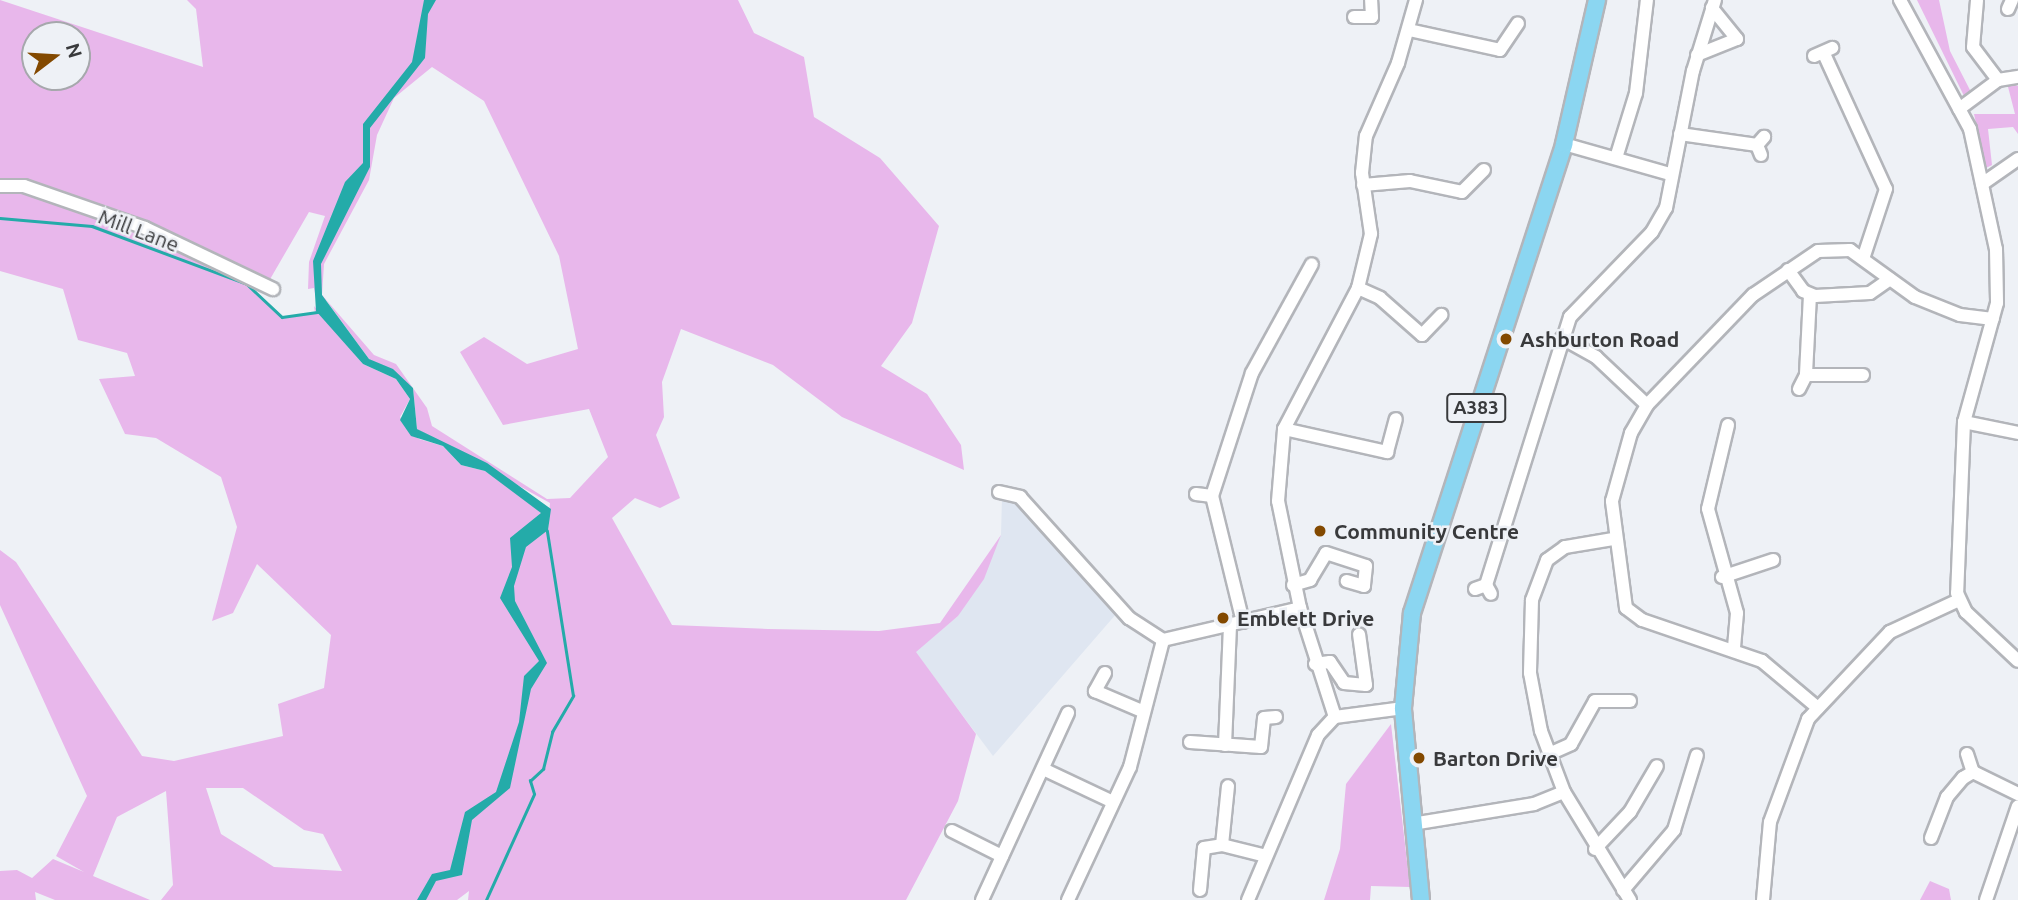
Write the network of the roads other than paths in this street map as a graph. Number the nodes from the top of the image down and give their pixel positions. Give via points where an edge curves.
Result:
1 (1371, 0) edge
2 (1416, 0) edge
3 (1597, 0) edge
4 (1647, 0) edge
5 (1900, 0) edge
6 (1977, 0) edge
7 (1713, 4) edge
8 (1354, 17) dead end
9 (1518, 23) dead end
10 (1409, 30) junction
11 (1823, 53) dead end
12 (1697, 55) junction
13 (2018, 77) edge
14 (1998, 80) junction
15 (1959, 109) junction
16 (1680, 134) junction
17 (1564, 144) junction
18 (1761, 146) dead end
19 (1616, 158) junction
20 (2018, 159) edge
21 (1484, 170) dead end
22 (1670, 174) junction
23 (1982, 184) junction
24 (0, 186) edge
25 (1363, 186) junction
26 (1864, 256) junction
27 (1312, 264) dead end
28 (1787, 270) junction
29 (1890, 279) junction
30 (1358, 288) junction
31 (273, 289) dead end
32 (1810, 295) junction
33 (1441, 315) dead end
34 (1993, 319) junction
35 (1562, 338) junction
36 (1806, 375) junction
37 (1863, 375) dead end
38 (1798, 389) dead end
39 (1647, 405) junction
40 (1396, 419) dead end
41 (1729, 422) dead end
42 (1964, 422) junction
43 (1284, 429) junction
44 (2018, 433) edge
45 (999, 492) dead end
46 (1196, 494) dead end
47 (1212, 496) junction
48 (1613, 539) junction
49 (1775, 560) dead end
50 (1722, 577) junction
51 (1347, 581) dead end
52 (1293, 585) junction
53 (1484, 589) dead end
54 (1959, 600) junction
55 (1300, 608) junction
56 (1243, 622) junction
57 (1230, 626) junction
58 (1359, 634) dead end
59 (1163, 640) junction
60 (1734, 651) junction
61 (2018, 661) edge
62 (1315, 664) junction
63 (1105, 673) dead end
64 (1630, 701) dead end
65 (1402, 708) junction
66 (1818, 708) junction
67 (1142, 711) junction
68 (1068, 713) dead end
69 (1276, 717) dead end
70 (1335, 717) junction
71 (1190, 741) dead end
72 (1225, 745) junction
73 (1549, 754) junction
74 (1966, 754) dead end
75 (1697, 755) dead end
76 (1656, 766) dead end
77 (1042, 769) junction
78 (1973, 772) junction
79 (1228, 786) dead end
80 (1564, 792) junction
81 (2018, 794) edge
82 (1113, 802) junction
83 (2018, 806) edge
84 (1412, 824) junction
85 (952, 832) dead end
86 (1950, 834) dead end
87 (1222, 845) junction
88 (1595, 849) junction
89 (1002, 856) junction
90 (1266, 856) junction
91 (1200, 893) dead end
92 (1626, 895) edge
93 (982, 900) edge
94 (1068, 900) edge
95 (1248, 900) edge
96 (1421, 900) edge
97 (1763, 900) edge
98 (1986, 900) edge

1 - 8 street via 1372,17
2 - 10 street
3 - 17 main road, A383
4 - 19 street via 1636,93
5 - 15 street
6 - 14 street via 1973,47
7 - 12 street
7 - 12 street via 1737,39
9 - 10 street via 1500,50
10 - 25 street via 1366,136
11 - 26 street via 1886,189
12 - 16 street
13 - 14 street
14 - 15 street
15 - 23 street via 1970,129
16 - 18 street
16 - 22 street
17 - 19 street
17 - 65 main road, A383 via 1412,613
19 - 22 street
20 - 23 street
21 - 25 street via 1462,192 1410,181
22 - 35 street via 1659,222 1581,303
23 - 34 street via 1998,268
24 - 31 street, Mill Lane via 24,186 145,228
25 - 30 street via 1371,234
26 - 28 street via 1836,248
26 - 29 street
27 - 47 street via 1252,373
28 - 32 street
28 - 39 street via 1746,302
29 - 32 street via 1870,293
29 - 34 street via 1938,307
30 - 33 street via 1380,298 1422,335
30 - 43 street
32 - 36 street
34 - 42 street
35 - 39 street via 1596,357
35 - 53 street
36 - 37 street
36 - 38 street
39 - 48 street via 1616,475
40 - 43 street via 1387,452
41 - 50 street via 1709,488 1711,533
42 - 44 street
42 - 54 street
43 - 52 street via 1278,500
45 - 59 street via 1020,497 1129,618
46 - 47 street
47 - 56 street
48 - 60 street via 1622,599 1633,615
48 - 73 street via 1555,552 1536,582 1530,673
49 - 50 street
50 - 60 street via 1739,624
51 - 52 street via 1364,586 1366,566 1326,553 1310,580
52 - 55 street
54 - 61 street
54 - 66 street via 1891,632
55 - 56 street
55 - 62 street
56 - 57 street
57 - 59 street
57 - 72 street
58 - 62 street via 1366,685 1345,683 1330,662
59 - 67 street
60 - 66 street via 1771,666
62 - 70 street
63 - 67 street via 1091,694
64 - 73 street via 1595,701 1571,744
65 - 70 street
65 - 84 main road, A383
66 - 97 street via 1802,731 1770,822
67 - 82 street via 1130,768
68 - 77 street via 1063,737
69 - 72 street via 1265,718 1261,747
70 - 90 street via 1306,754
71 - 72 street
73 - 80 street
74 - 78 street
75 - 92 street via 1674,830
76 - 88 street via 1630,812
77 - 82 street
77 - 89 street
78 - 81 street
78 - 86 street via 1947,797 1933,834
79 - 87 street
80 - 84 street via 1534,804
80 - 88 street
82 - 94 street
83 - 98 street
84 - 96 main road, A383
85 - 89 street
87 - 90 street
87 - 91 street via 1201,853
88 - 92 street
89 - 93 street
90 - 95 street

